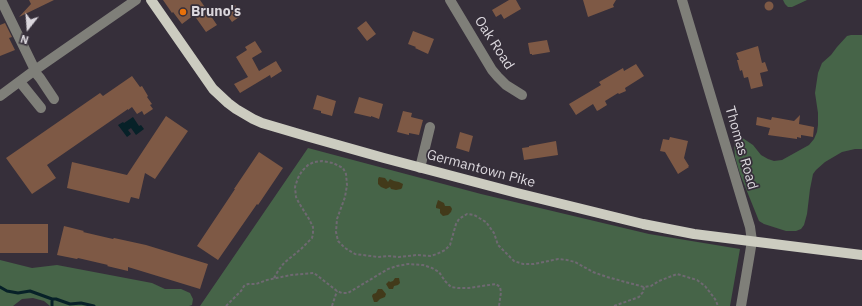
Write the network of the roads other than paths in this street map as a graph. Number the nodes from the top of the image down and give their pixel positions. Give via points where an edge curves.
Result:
1 (1, 0) edge
2 (136, 0) edge
3 (151, 0) edge
4 (450, 0) edge
5 (682, 0) edge
6 (35, 71) junction
7 (20, 82) junction
8 (522, 95) dead end
9 (0, 96) edge
10 (54, 99) dead end
11 (41, 108) dead end
12 (430, 128) dead end
13 (420, 168) junction
14 (752, 241) junction
15 (862, 255) edge
16 (741, 306) edge

1 - 6 street
2 - 6 street
3 - 13 main road, Germantown Pike via 213,89 244,114 273,126
4 - 8 street, Oak Road via 495,74
5 - 14 street, Thomas Road
6 - 7 street
6 - 10 street
7 - 9 street
7 - 11 street
12 - 13 street
13 - 14 main road, Germantown Pike via 643,224 694,234
14 - 15 main road, Germantown Pike
14 - 16 street, Thomas Road

